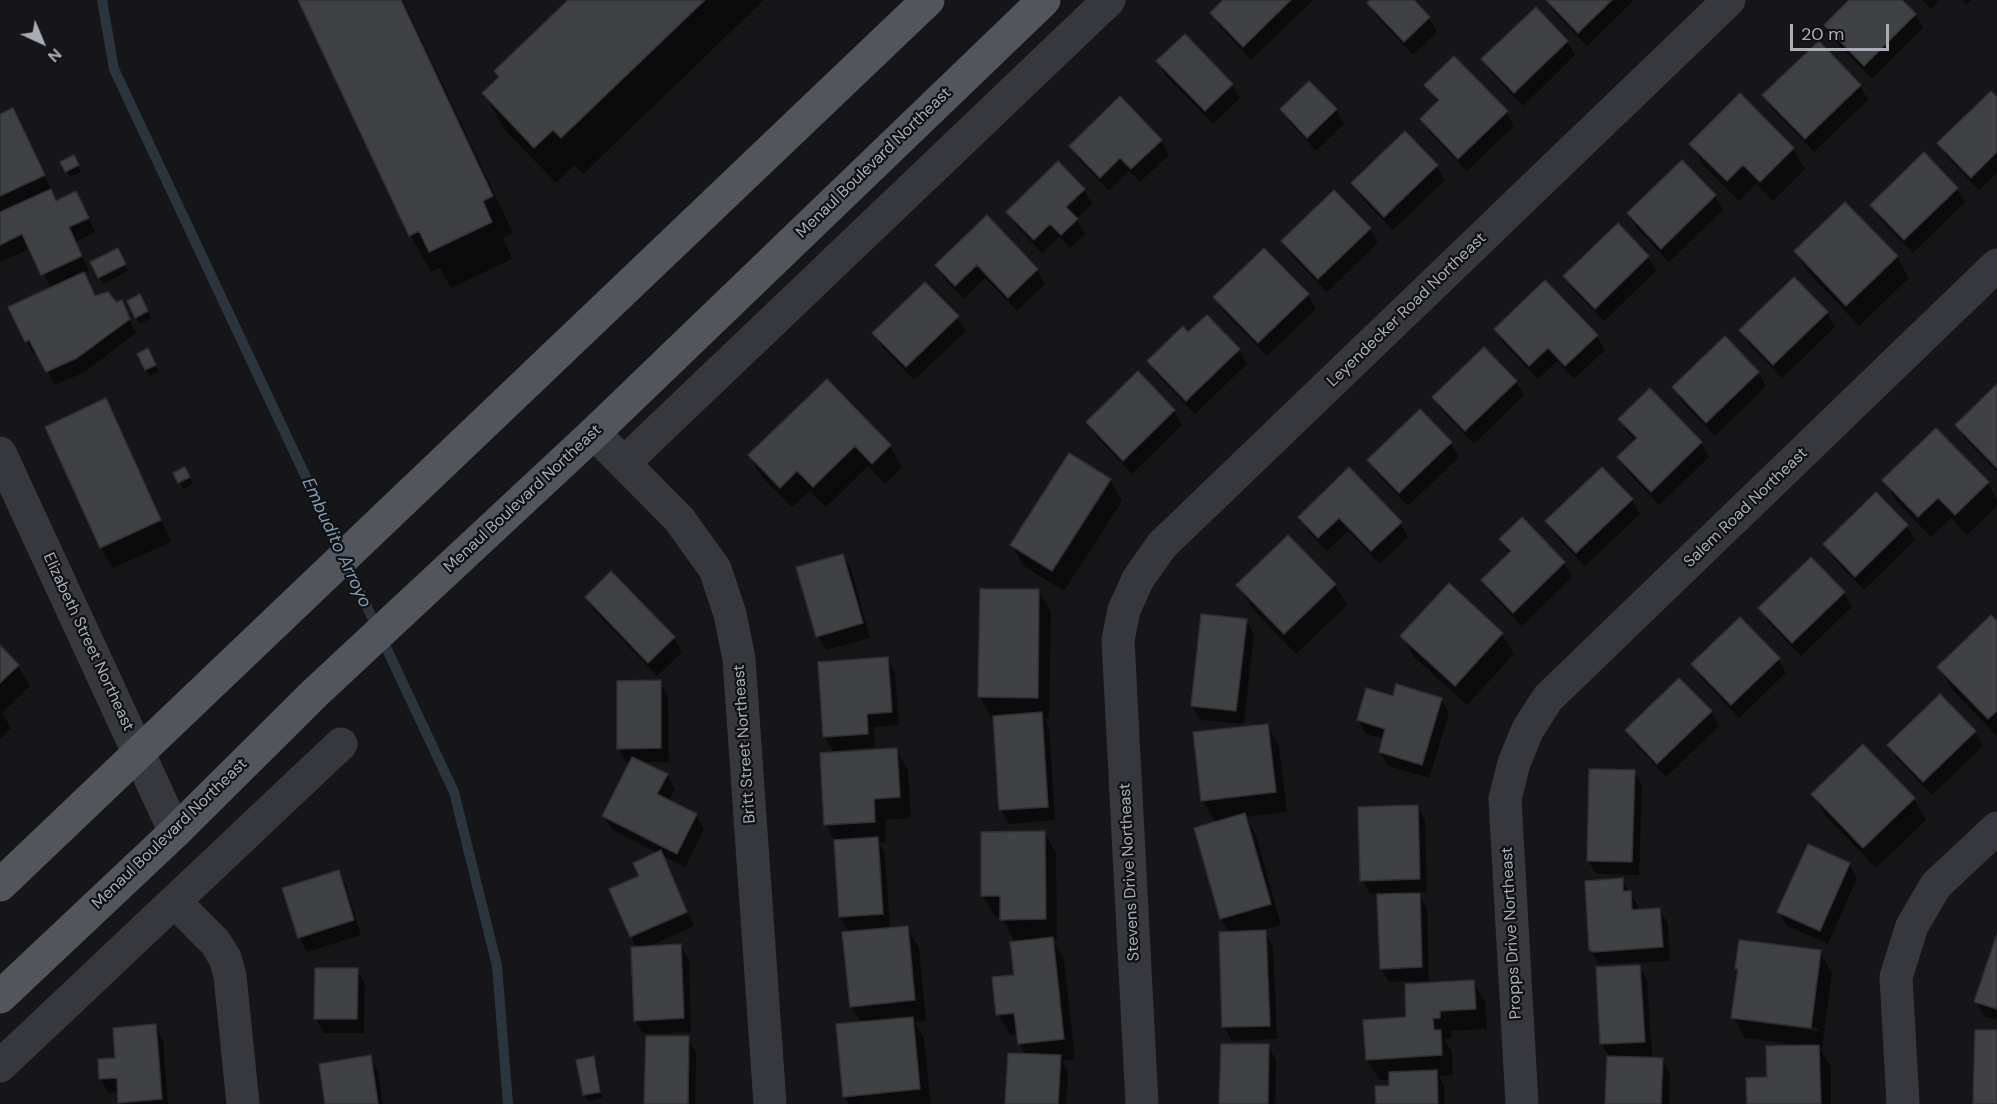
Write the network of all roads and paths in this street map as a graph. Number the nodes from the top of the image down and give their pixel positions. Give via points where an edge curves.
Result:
1 (928, 0) edge
2 (1044, 0) edge
3 (1109, 0) edge
4 (1729, 0) edge
5 (1997, 265) edge
6 (594, 433) junction
7 (0, 453) edge
8 (625, 462) junction
9 (1118, 640) joint
10 (341, 744) dead end
11 (139, 752) junction
12 (1514, 763) joint
13 (1997, 828) edge
14 (175, 832) junction
15 (0, 885) edge
16 (175, 902) junction
17 (0, 997) edge
18 (0, 1066) edge
19 (243, 1104) edge
20 (770, 1104) edge
21 (1142, 1104) edge
22 (1522, 1104) edge
23 (1903, 1104) edge

1 - 11 main road
2 - 6 main road, Menaul Boulevard Northeast
3 - 8 street
4 - 9 street, Leyendecker Road Northeast via 1162,545 1138,579 1124,610
5 - 12 street, Salem Road Northeast via 1548,698 1528,729
6 - 8 street, Britt Street Northeast
6 - 14 main road, Menaul Boulevard Northeast via 315,693
7 - 11 street, Elizabeth Street Northeast
8 - 20 street, Britt Street Northeast via 679,519 715,569 730,614 739,659
9 - 21 street, Stevens Drive Northeast
10 - 16 street
11 - 14 street, Elizabeth Street Northeast
11 - 15 main road
12 - 22 street, Propps Drive Northeast via 1505,799
13 - 23 street via 1936,885 1912,926 1896,976
14 - 17 main road, Menaul Boulevard Northeast
16 - 18 street
16 - 19 street via 215,942 225,958

